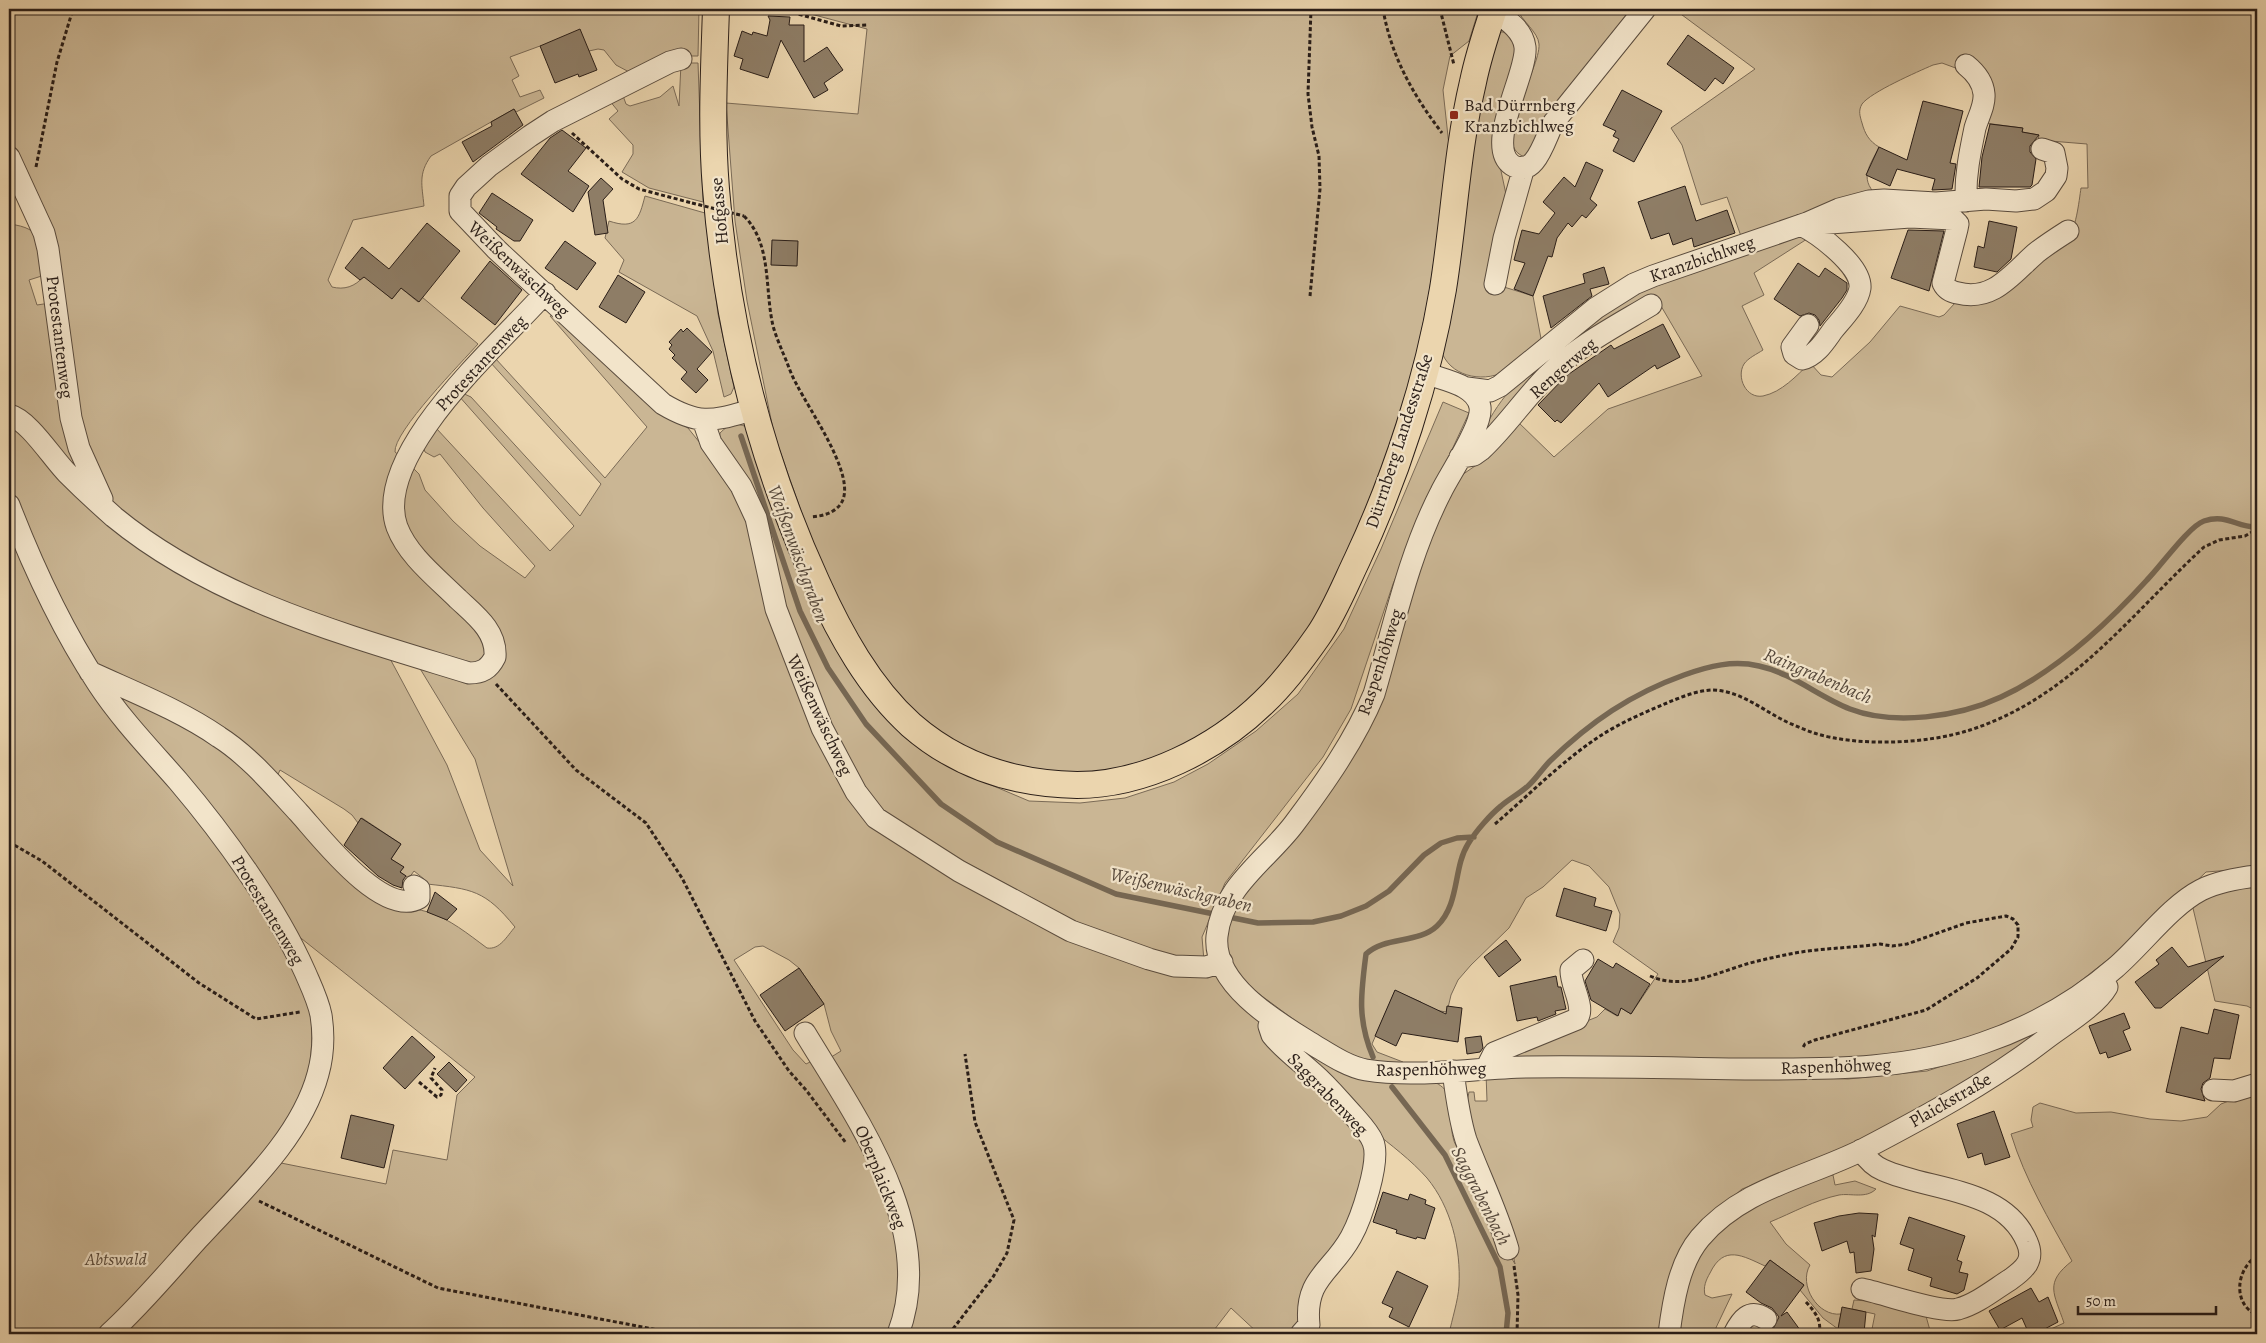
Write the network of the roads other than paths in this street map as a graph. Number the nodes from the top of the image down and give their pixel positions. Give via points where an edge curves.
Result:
1 (716, 9) edge
2 (1645, 9) edge
3 (1494, 10) edge
4 (681, 60) dead end
5 (1966, 65) dead end
6 (2042, 149) dead end
7 (9, 157) edge
8 (1524, 167) junction
9 (1966, 201) junction
10 (1801, 225) junction
11 (2068, 231) dead end
12 (1495, 284) dead end
13 (545, 293) junction
14 (1651, 305) dead end
15 (1808, 325) dead end
16 (1424, 373) junction
17 (1506, 381) junction
18 (1467, 388) junction
19 (752, 410) junction
20 (9, 415) edge
21 (702, 420) junction
22 (1479, 421) junction
23 (1460, 457) junction
24 (9, 505) edge
25 (114, 516) junction
26 (90, 672) junction
27 (2257, 876) edge
28 (414, 886) dead end
29 (1583, 960) dead end
30 (1222, 962) junction
31 (2076, 1006) junction
32 (1272, 1018) junction
33 (806, 1033) dead end
34 (1486, 1069) junction
35 (1453, 1071) junction
36 (2257, 1084) edge
37 (2213, 1090) dead end
38 (1861, 1150) junction
39 (1508, 1249) road end
40 (1862, 1289) dead end
41 (1766, 1319) dead end
42 (1305, 1330) edge
43 (109, 1334) edge
44 (898, 1334) edge
45 (1669, 1334) edge
46 (1734, 1334) edge

1 - 19 main road, Hofgasse via 713,124 716,188 733,322
2 - 8 street via 1554,122 1534,163
3 - 8 street via 1511,23 1525,48 1504,141 1508,160 1512,165
3 - 16 main road, Dürrnberg Landesstraße via 1473,81 1442,289
4 - 13 street, Weißenwäschweg via 670,62 553,120 490,166 460,196 462,216
5 - 9 street via 1978,76 1984,101 1967,173
6 - 9 street, Kranzbichlweg via 2054,153 2057,168 2052,184 2041,196 2025,200
7 - 25 street, Protestantenweg via 44,233 48,249 65,384 79,448 103,501
8 - 12 street
9 - 10 street, Kranzbichlweg via 1869,201
10 - 11 street via 1910,217 1953,218 1958,224 1943,283 1955,293 1973,296 2007,282 2036,254
10 - 15 street via 1843,257 1860,283 1858,295 1846,314 1818,348 1802,359 1794,354 1792,347
10 - 17 street, Kranzbichlweg via 1680,265 1634,284 1590,312
13 - 21 street, Weißenwäschweg via 663,404 690,418
13 - 25 street, Protestantenweg via 446,398 403,468 394,496 395,519 403,540 478,618 493,640 495,657 485,670 469,673 258,602 184,567
14 - 23 street, Rengerweg via 1568,358 1541,382 1485,446 1474,455
16 - 18 street
16 - 19 main road, Dürrnberg Landesstraße via 1374,524 1322,631 1294,668 1265,702 1231,730 1202,748 1163,767 1125,779 1086,785 1014,779 980,768 944,749 912,726 889,702 856,657 832,614 788,516
17 - 18 street, Kranzbichlweg via 1490,390
17 - 22 street, Raspenhöhweg
18 - 22 street via 1478,400
19 - 21 street, Weißenwäschweg
20 - 25 street, Protestantenweg via 22,421 67,473
21 - 30 street, Weißenwäschweg via 711,443 741,486 756,518 776,609 822,728 856,792 876,818 959,871 1071,931 1174,966 1206,967
22 - 23 street, Raspenhöhweg
23 - 30 street, Raspenhöhweg via 1440,493 1412,558 1374,694 1366,712 1339,759 1292,826 1240,882 1222,915 1217,950
24 - 26 street, Protestantenweg via 62,624
26 - 28 street via 219,737 254,766 343,864 383,894 414,902 420,893
26 - 43 street, Protestantenweg via 132,730 202,811 268,906 292,945 314,992 322,1036 318,1074 301,1115 274,1155
27 - 31 street, Raspenhöhweg via 2215,884 2190,896
29 - 34 street via 1571,970 1579,1007 1577,1019 1494,1053
30 - 32 street, Raspenhöhweg via 1238,987
31 - 34 street, Raspenhöhweg via 1959,1052 1870,1068
31 - 38 street, Plaickstraße via 2028,1053
32 - 35 street, Raspenhöhweg via 1324,1051 1366,1070
32 - 42 street, Saggrabenweg via 1269,1026 1272,1035 1342,1103 1376,1149 1357,1224 1345,1247 1314,1287
33 - 44 street, Oberplaickweg via 867,1137 902,1223 908,1255 909,1288 906,1313
34 - 35 street, Raspenhöhweg
35 - 39 street via 1466,1139
36 - 37 street via 2234,1091
38 - 40 street via 1872,1164 1885,1172 1988,1203 2016,1225 2026,1238 2031,1256 2021,1272 1957,1309 1944,1309
38 - 45 street, Plaickstraße via 1771,1187 1718,1218 1699,1240 1684,1266
41 - 46 street via 1758,1314 1748,1315

